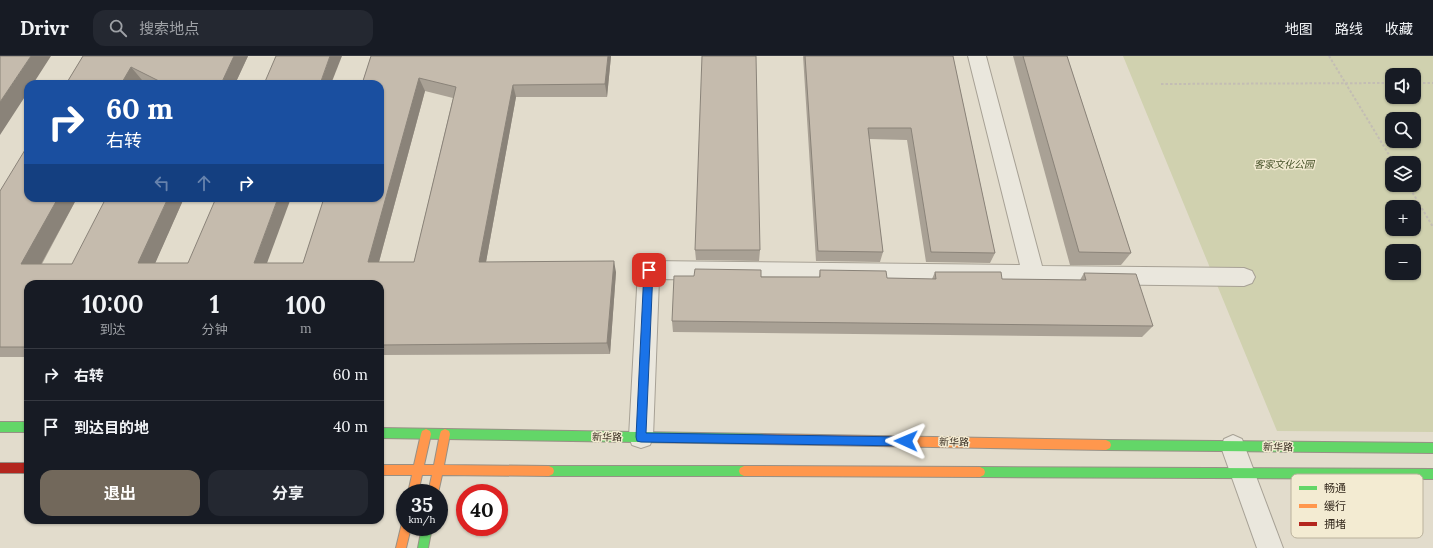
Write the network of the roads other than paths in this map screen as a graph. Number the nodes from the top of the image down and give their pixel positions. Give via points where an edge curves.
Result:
1 (977, 56) edge
2 (1033, 274) junction
3 (1244, 277) dead end
4 (0, 427) edge
5 (24, 427) edge
6 (384, 433) edge
7 (426, 434) junction
8 (445, 434) junction
9 (641, 437) junction
10 (1233, 447) junction
11 (1433, 448) edge
12 (0, 468) edge
13 (24, 468) edge
14 (384, 470) edge
15 (418, 470) junction
16 (438, 470) junction
17 (1243, 473) junction
18 (1422, 474) joint
19 (1423, 474) edge
20 (1433, 474) edge
21 (1433, 478) edge
22 (415, 484) edge
23 (435, 484) edge
24 (404, 536) edge
25 (425, 536) edge
26 (401, 548) edge
27 (423, 548) edge
28 (1270, 548) edge

1 - 2 street
2 - 3 street
2 - 9 street via 649,270
4 - 5 street
6 - 7 street, 新华路
7 - 8 street, 新华路
7 - 15 street
8 - 9 street, 新华路
8 - 16 street
9 - 10 street, 新华路
10 - 11 street, 新华路
10 - 17 street
12 - 13 street
14 - 15 street
15 - 16 street
15 - 22 street
16 - 17 street
16 - 23 street
17 - 18 street
17 - 28 street
18 - 20 street
19 - 21 street
24 - 26 street
25 - 27 street

